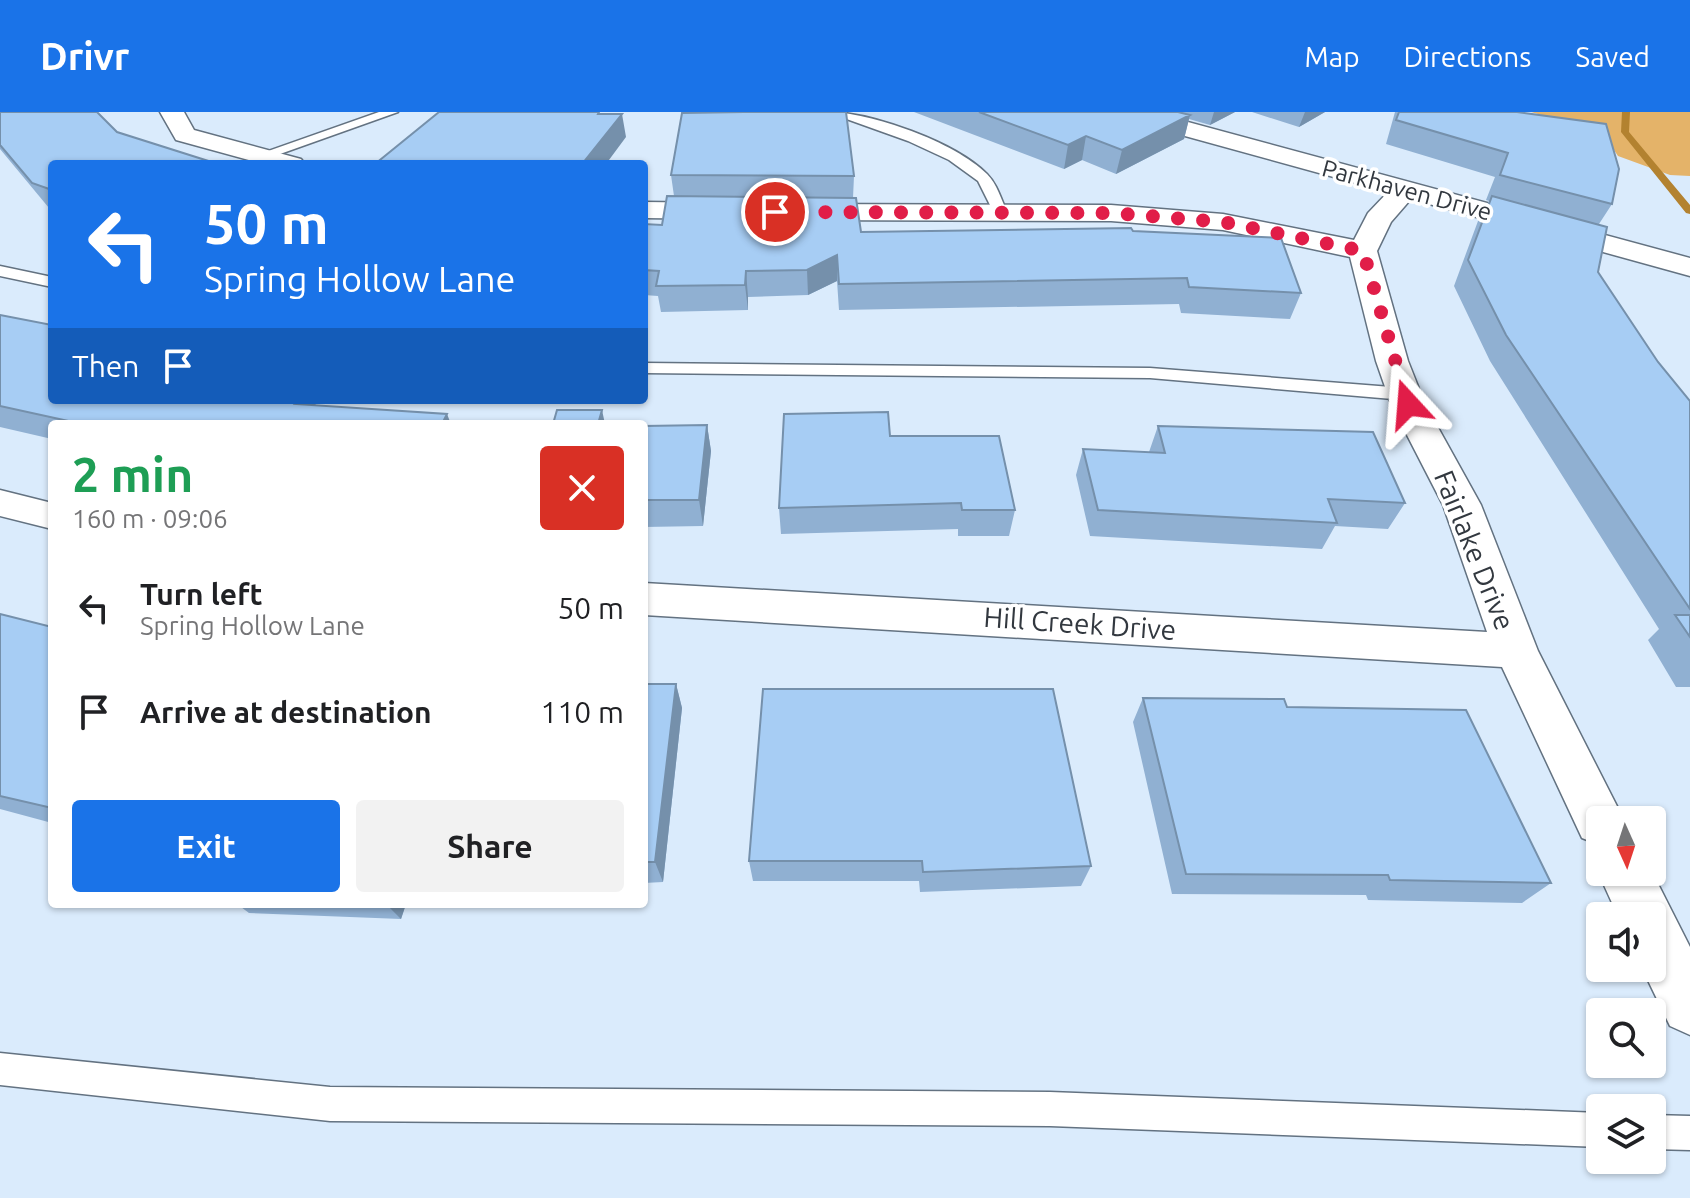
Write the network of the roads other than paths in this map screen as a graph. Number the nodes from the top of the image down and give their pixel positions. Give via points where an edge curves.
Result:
1 (172, 112) edge
2 (392, 112) edge
3 (833, 112) edge
4 (1124, 112) edge
5 (261, 156) junction
6 (276, 160) edge
7 (1406, 189) junction
8 (648, 210) edge
9 (1000, 212) junction
10 (1363, 251) junction
11 (1690, 267) edge
12 (0, 271) edge
13 (48, 281) edge
14 (648, 368) edge
15 (1404, 394) junction
16 (0, 503) edge
17 (48, 515) edge
18 (648, 599) edge
19 (1516, 651) junction
20 (1592, 806) edge
21 (1666, 957) edge
22 (1690, 1006) edge
23 (0, 1069) edge
24 (1586, 1129) edge
25 (1666, 1132) edge
26 (1690, 1133) edge

1 - 5 street via 185,135
2 - 5 lane
3 - 9 lane via 869,121 949,156 983,179
4 - 7 street, Parkhaven Drive
5 - 6 street
7 - 10 street via 1378,219
7 - 11 street, Parkhaven Drive
8 - 9 street
9 - 10 street via 1223,222
10 - 15 street, Fairlake Drive
12 - 13 lane
14 - 15 lane via 1150,373
15 - 19 street, Fairlake Drive via 1462,505
16 - 17 street
18 - 19 street, Hill Creek Drive
19 - 20 street, Fairlake Drive
21 - 22 street
23 - 24 lane via 330,1104 1050,1109
25 - 26 lane

